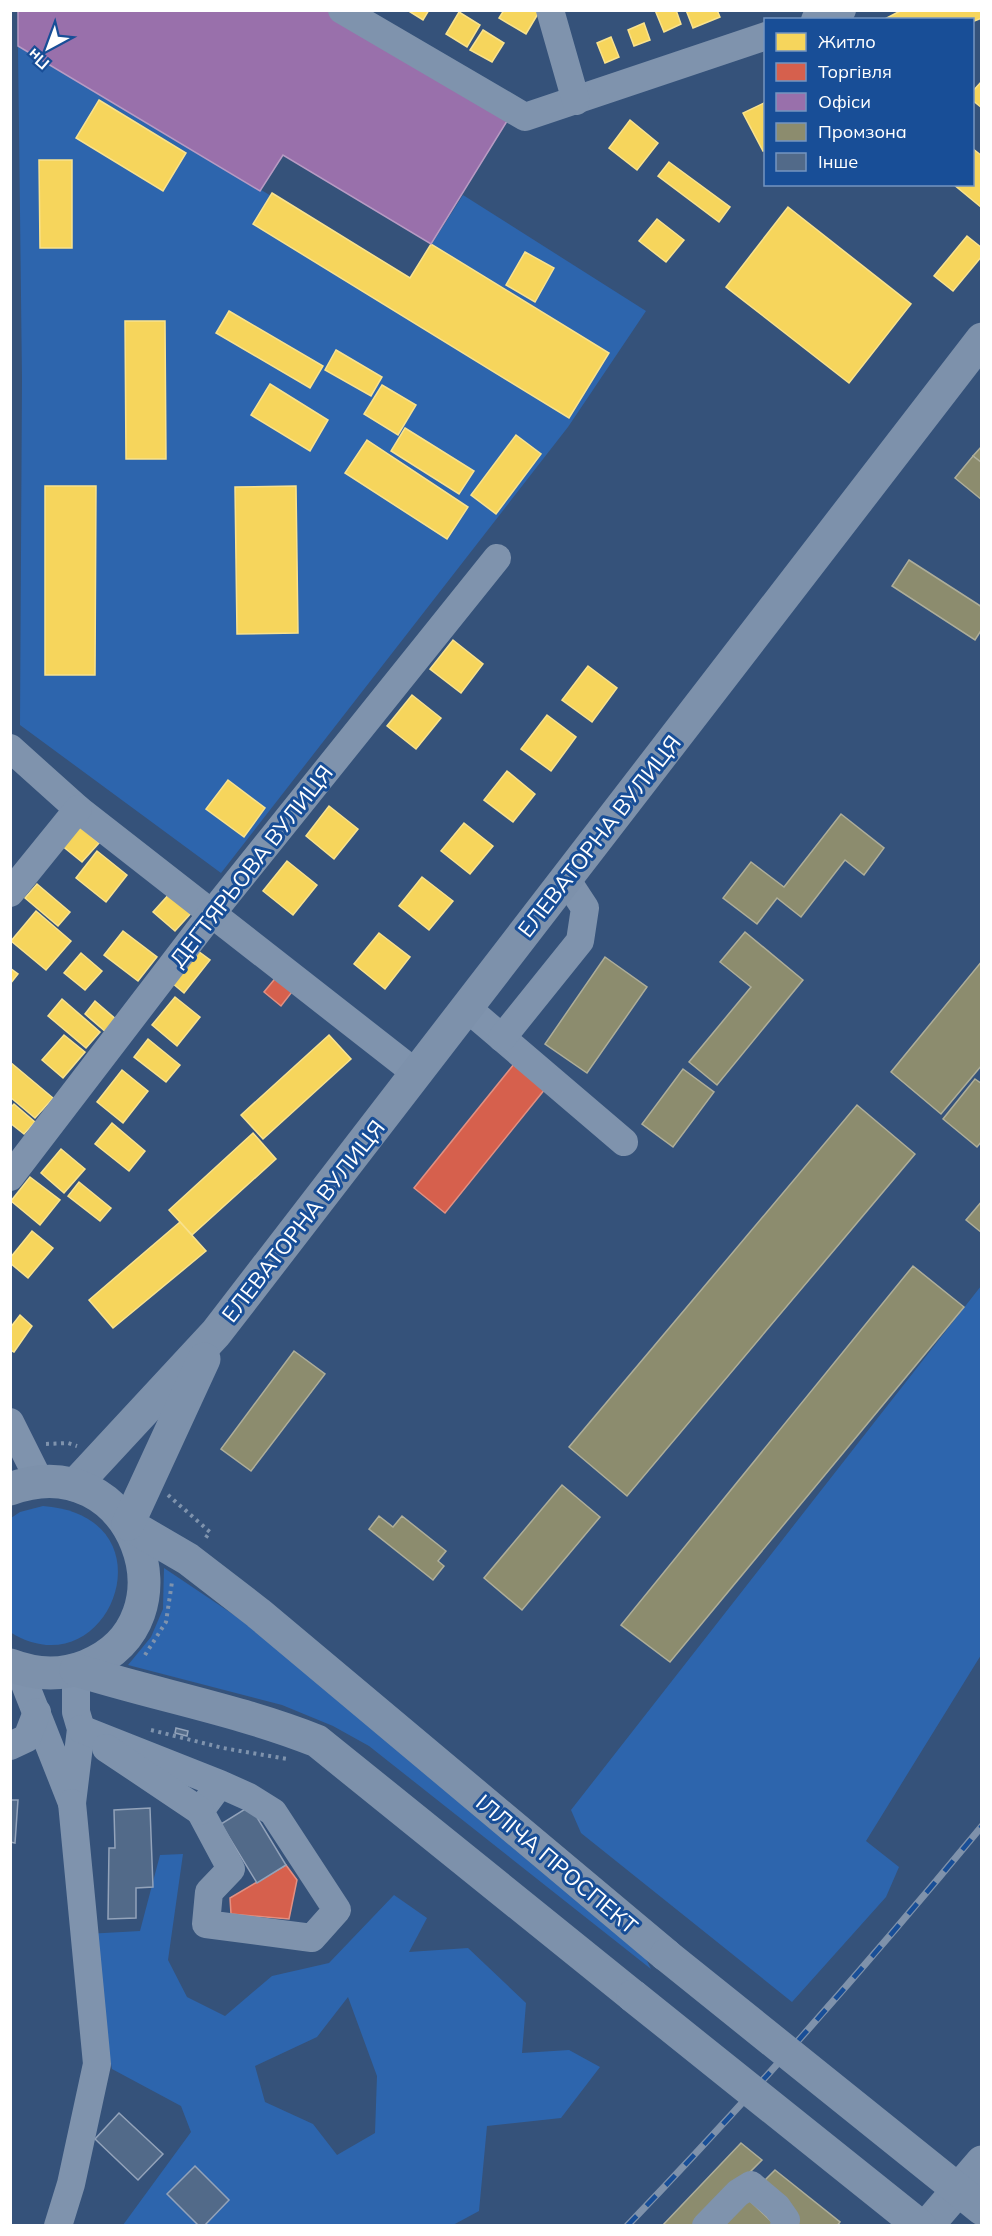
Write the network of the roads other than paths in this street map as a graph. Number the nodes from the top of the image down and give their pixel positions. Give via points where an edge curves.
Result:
1 (342, 10) edge
2 (550, 10) edge
3 (842, 10) edge
4 (820, 18) edge
5 (764, 36) edge
6 (576, 101) junction
7 (981, 339) edge
8 (497, 558) dead end
9 (10, 748) edge
10 (78, 810) junction
11 (566, 879) junction
12 (10, 893) edge
13 (212, 913) junction
14 (467, 1008) junction
15 (502, 1038) junction
16 (417, 1074) junction
17 (624, 1142) dead end
18 (10, 1177) edge
19 (216, 1333) junction
20 (10, 1422) edge
21 (75, 1485) junction
22 (25, 1486) edge
23 (128, 1524) junction
24 (15, 1667) edge
25 (76, 1670) junction
26 (37, 1712) junction
27 (81, 1729) junction
28 (10, 1746) edge
29 (220, 1784) junction
30 (72, 1803) junction
31 (200, 1811) junction
32 (981, 2162) edge
33 (981, 2209) edge
34 (58, 2226) edge
35 (706, 2226) edge
36 (784, 2226) edge
37 (920, 2226) edge
38 (927, 2226) edge

1 - 6 street via 525,117
2 - 6 street
3 - 4 street
5 - 6 street
7 - 11 main road, ЕЛЕВАТОРНА ВУЛИЦЯ
8 - 13 street, ДЕГТЯРЬОВА ВУЛИЦЯ
9 - 10 street
10 - 12 street
10 - 13 street
11 - 14 main road, ЕЛЕВАТОРНА ВУЛИЦЯ
11 - 15 street via 585,908 580,941
13 - 16 street
13 - 18 street, ДЕГТЯРЬОВА ВУЛИЦЯ
14 - 15 street
14 - 16 main road, ЕЛЕВАТОРНА ВУЛИЦЯ
15 - 17 street
16 - 19 main road, ЕЛЕВАТОРНА ВУЛИЦЯ
19 - 21 main road, ЕЛЕВАТОРНА ВУЛИЦЯ
19 - 23 main road, ЕЛЕВАТОРНА ВУЛИЦЯ
20 - 22 street
21 - 22 main road
21 - 23 main road via 105,1500
23 - 25 main road via 137,1541 144,1575 136,1617 116,1645
23 - 33 main road, ІЛЛІЧА ПРОСПЕКТ, bridge via 188,1559 258,1613 666,1955
24 - 25 main road via 49,1674
24 - 26 street
25 - 27 street via 76,1712
25 - 37 main road, bridge via 270,1722 317,1741
26 - 28 street via 27,1738
26 - 30 street
27 - 29 street
27 - 30 street
27 - 31 street
29 - 31 street
29 - 31 street via 273,1812 337,1910 312,1938 206,1924 209,1892 231,1869
30 - 34 street via 97,2064
32 - 38 main road
35 - 36 street via 758,2178 786,2220

